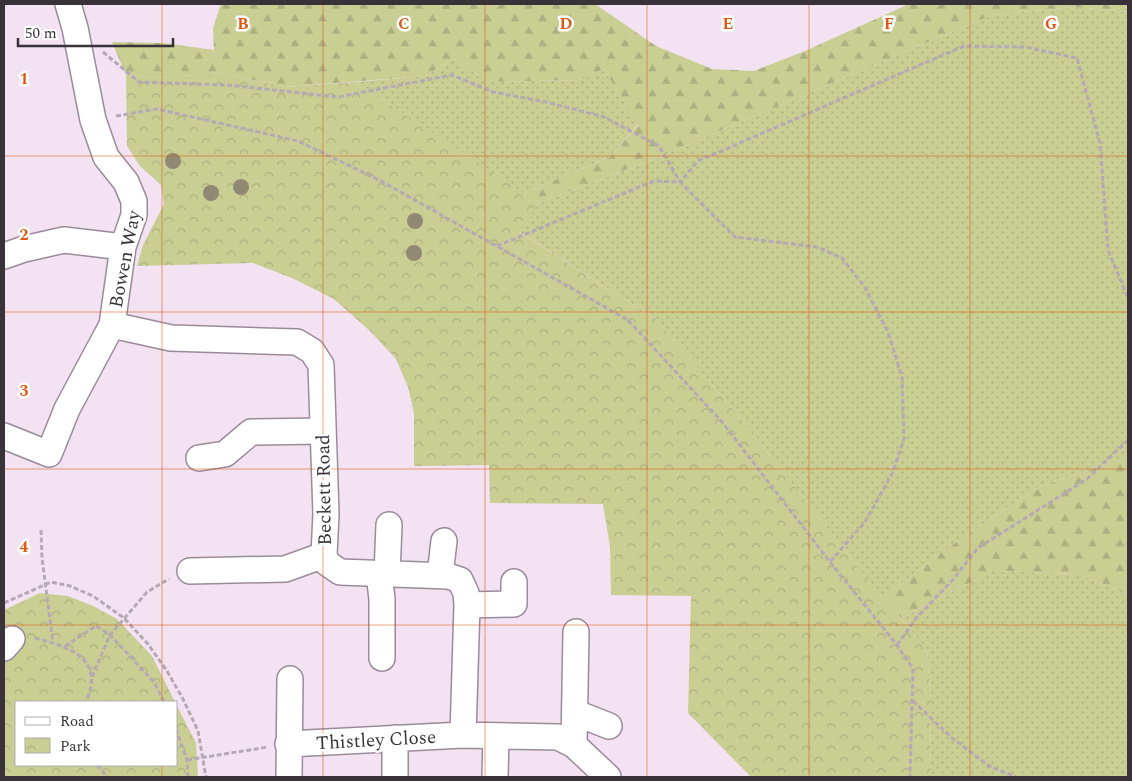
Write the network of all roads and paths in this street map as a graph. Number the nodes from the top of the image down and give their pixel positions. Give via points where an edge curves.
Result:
1 (68, 4) edge
2 (75, 28) junction
3 (93, 120) junction
4 (680, 182) junction
5 (497, 246) junction
6 (123, 247) junction
7 (4, 256) edge
8 (1128, 298) edge
9 (112, 324) junction
10 (323, 431) junction
11 (4, 436) edge
12 (1128, 440) edge
13 (199, 458) dead end
14 (389, 525) dead end
15 (41, 530) dead end
16 (444, 541) dead end
17 (324, 555) junction
18 (830, 562) junction
19 (190, 571) joint
20 (383, 574) junction
21 (440, 576) junction
22 (514, 582) dead end
23 (46, 584) junction
24 (4, 603) edge
25 (467, 605) junction
26 (124, 618) junction
27 (576, 632) dead end
28 (110, 635) junction
29 (8, 643) edge
30 (53, 643) junction
31 (897, 645) junction
32 (65, 646) junction
33 (382, 658) dead end
34 (92, 677) junction
35 (290, 679) dead end
36 (86, 701) edge
37 (164, 701) edge
38 (913, 701) junction
39 (576, 713) junction
40 (609, 726) dead end
41 (463, 734) junction
42 (178, 735) edge
43 (496, 736) junction
44 (395, 738) junction
45 (288, 744) junction
46 (574, 745) junction
47 (203, 757) junction
48 (187, 760) junction
49 (98, 766) edge
50 (107, 777) edge
51 (188, 777) edge
52 (206, 777) edge
53 (289, 777) edge
54 (395, 777) edge
55 (495, 777) edge
56 (608, 777) edge
57 (910, 777) edge
58 (1016, 777) edge

1 - 2 street, Bowen Way
2 - 3 street, Bowen Way
2 - 4 path via 138,82 227,85 338,97 452,75 493,92 604,117 659,146
3 - 5 path via 157,109 298,141 379,180
3 - 6 street, Bowen Way via 106,157 126,182 134,201 134,215
4 - 5 path via 654,181
4 - 8 path via 698,161 964,46 1025,47 1077,58 1100,143 1108,250
4 - 18 path via 735,238 817,247 842,258 864,286 888,332 902,377 904,439 892,474 864,522
5 - 18 path via 628,320 722,422
6 - 7 street via 64,240
6 - 9 street, Bowen Way
9 - 10 street, Beckett Road via 171,338 297,342 312,351 321,365
9 - 11 street, Bowen Way via 67,409 49,454
10 - 13 street via 251,432 225,454
10 - 17 street, Beckett Road
12 - 31 path via 1088,480 978,548 917,617
14 - 20 street
15 - 23 path
16 - 21 street
17 - 19 street via 285,569
17 - 20 street, Beckett Road via 327,563 340,572
18 - 31 path
19 - 26 path via 181,572 147,592
20 - 21 street, Beckett Road
20 - 33 street
21 - 25 street, Beckett Road via 460,580
22 - 25 street via 514,604
23 - 24 path
23 - 26 path via 70,586 93,596
23 - 30 path
25 - 41 street, Beckett Road
26 - 28 path
26 - 47 path via 168,672 198,731
27 - 39 street
28 - 32 path via 96,626
28 - 34 path
28 - 37 path via 154,682
29 - 30 path via 26,636
30 - 32 path
31 - 38 path via 913,670
32 - 34 path via 82,659
34 - 36 path
35 - 45 street
38 - 57 path
38 - 58 path via 951,737 989,766
39 - 40 street
39 - 46 street
41 - 43 street
41 - 44 street, Thistley Close
42 - 48 path
43 - 46 street via 558,737
43 - 55 street
44 - 45 street, Thistley Close
44 - 54 street
45 - 47 path
45 - 53 street
46 - 56 street
47 - 48 path
47 - 52 path
48 - 51 path
49 - 50 path

